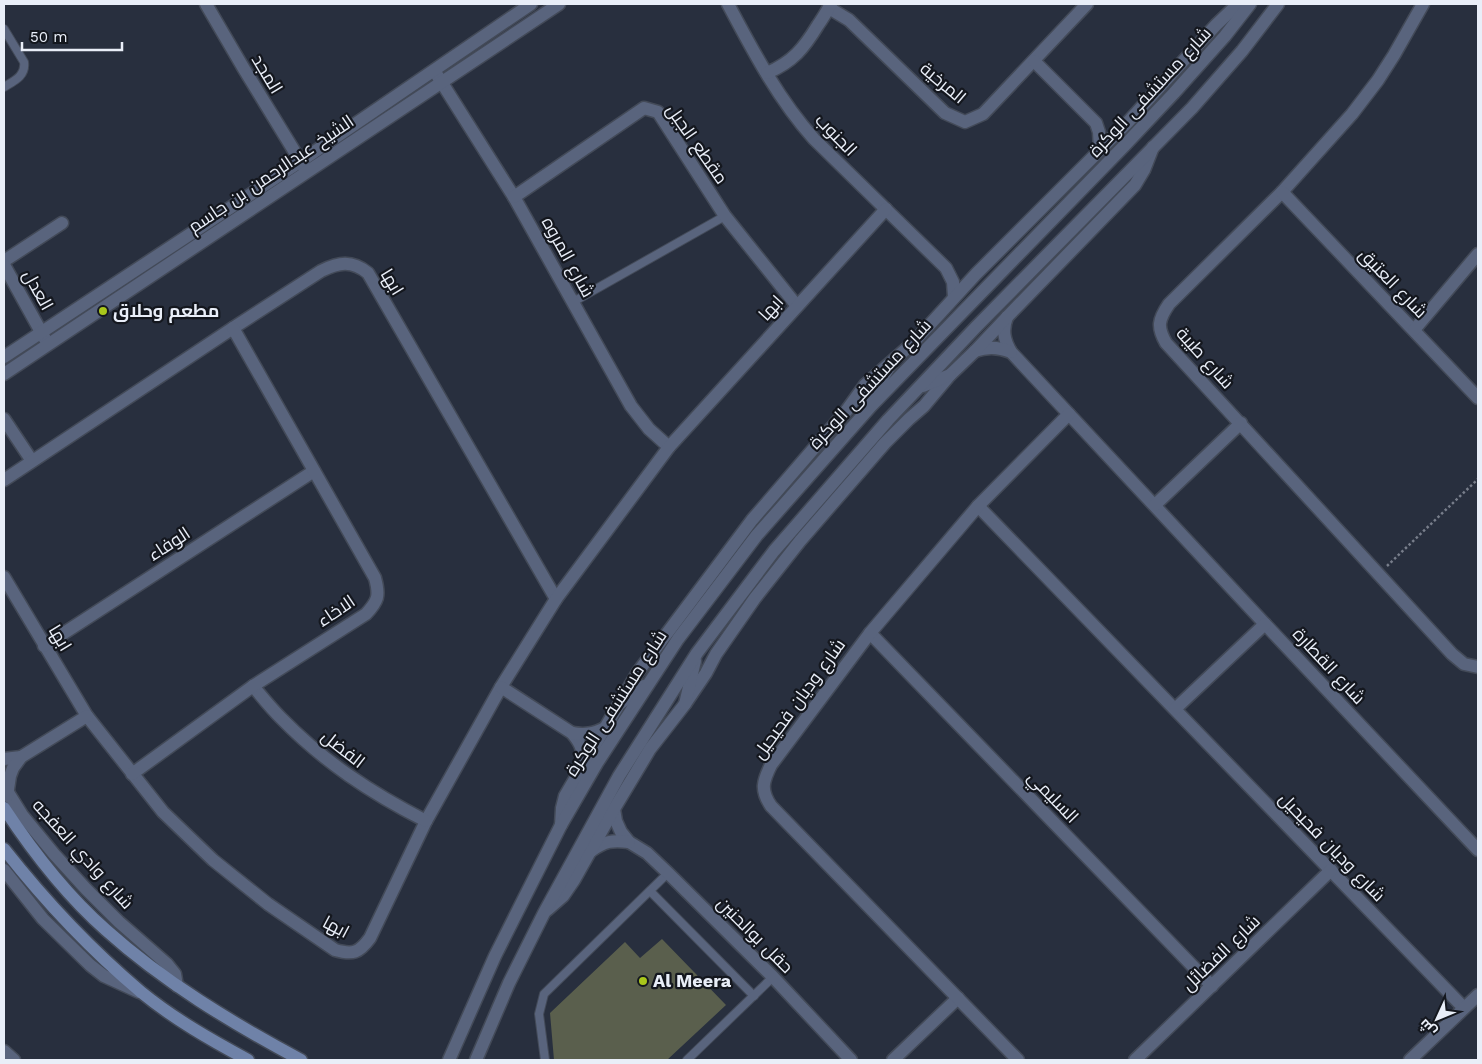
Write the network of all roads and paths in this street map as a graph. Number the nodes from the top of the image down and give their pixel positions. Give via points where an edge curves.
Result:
1 (206, 4) edge
2 (531, 4) edge
3 (558, 4) edge
4 (728, 4) edge
5 (1087, 4) edge
6 (1238, 4) edge
7 (1250, 4) edge
8 (1278, 4) edge
9 (1423, 4) edge
10 (830, 6) edge
11 (4, 29) edge
12 (1034, 61) junction
13 (767, 73) junction
14 (437, 76) junction
15 (4, 87) edge
16 (1128, 122) junction
17 (1096, 123) junction
18 (1153, 147) junction
19 (1100, 150) junction
20 (304, 166) junction
21 (1282, 192) junction
22 (514, 197) junction
23 (886, 209) junction
24 (725, 216) junction
25 (62, 223) dead end
26 (1478, 254) edge
27 (4, 261) edge
28 (4, 265) edge
29 (946, 268) junction
30 (976, 274) junction
31 (954, 297) junction
32 (573, 302) junction
33 (797, 306) junction
34 (1008, 316) junction
35 (233, 328) junction
36 (1414, 330) junction
37 (41, 332) junction
38 (47, 344) junction
39 (975, 351) junction
40 (1012, 352) junction
41 (4, 357) edge
42 (894, 360) junction
43 (4, 374) edge
44 (950, 375) junction
45 (919, 388) junction
46 (1478, 398) edge
47 (871, 406) junction
48 (1069, 414) junction
49 (4, 419) edge
50 (1241, 424) junction
51 (668, 448) junction
52 (32, 461) junction
53 (314, 471) junction
54 (1478, 479) edge
55 (4, 480) edge
56 (1155, 505) junction
57 (978, 506) junction
58 (1379, 574) junction
59 (4, 577) edge
60 (556, 599) junction
61 (1265, 624) junction
62 (870, 633) junction
63 (44, 646) junction
64 (697, 654) junction
65 (1478, 666) edge
66 (648, 683) junction
67 (253, 686) junction
68 (501, 687) junction
69 (620, 703) junction
70 (685, 704) junction
71 (1175, 709) junction
72 (87, 716) junction
73 (605, 728) junction
74 (572, 732) junction
75 (21, 757) junction
76 (4, 759) edge
77 (582, 768) junction
78 (132, 774) junction
79 (5, 789) edge
80 (614, 809) junction
81 (6, 811) edge
82 (426, 821) junction
83 (561, 825) junction
84 (628, 842) junction
85 (1476, 842) edge
86 (4, 849) edge
87 (590, 851) junction
88 (1331, 870) junction
89 (5, 872) edge
90 (668, 873) junction
91 (29, 880) junction
92 (650, 891) junction
93 (544, 913) junction
94 (773, 977) junction
95 (177, 986) junction
96 (1212, 986) junction
97 (142, 993) junction
98 (1478, 995) edge
99 (754, 996) junction
100 (958, 998) junction
101 (1464, 1008) junction
102 (248, 1060) edge
103 (301, 1060) edge
104 (449, 1060) edge
105 (476, 1060) edge
106 (545, 1060) edge
107 (687, 1060) edge
108 (851, 1060) edge
109 (893, 1060) edge
110 (1018, 1060) edge
111 (1135, 1060) edge
112 (1410, 1060) edge

1 - 20 street, المجد
2 - 14 street, الشيخ عبدالرحمن بن جاسم
3 - 14 street, الشيخ عبدالرحمن بن جاسم
4 - 13 street, الجنوب
5 - 12 street, المرخية
6 - 16 street, شارع مستشفى الوكرة
7 - 47 street, شارع مستشفى الوكرة via 1168,100
8 - 18 street via 1192,108
9 - 21 street, شارع طيبة via 1378,80
10 - 12 street, المرخية via 849,20 945,113 965,122 983,114
10 - 13 street via 798,54
11 - 15 lane via 25,67 21,76
12 - 17 street
13 - 23 street, الجنوب via 800,124
14 - 20 street, الشيخ عبدالرحمن بن جاسم
14 - 22 street, شارع المروه
16 - 17 street via 1112,126
16 - 19 street, شارع مستشفى الوكرة
17 - 19 street
18 - 34 street via 1135,186
18 - 45 street
19 - 30 street, شارع مستشفى الوكرة
20 - 37 street, الشيخ عبدالرحمن بن جاسم
20 - 38 street, الشيخ عبدالرحمن بن جاسم
21 - 36 street, شارع العتيق
21 - 50 street, شارع طيبة via 1169,304 1159,323 1166,344
22 - 24 street, مقطع الجبل via 644,108 658,112
22 - 32 street, شارع المروه
23 - 29 street, الجنوب
23 - 33 street, ابها
24 - 32 lane
24 - 33 street, مقطع الجبل
25 - 27 street
26 - 36 street
28 - 37 street, العدل
29 - 30 street via 960,274
29 - 31 street, الجنوب via 953,282
30 - 31 street, شارع مستشفى الوكرة
31 - 42 street, شارع مستشفى الوكرة
32 - 51 street, شارع المروه via 631,406
33 - 51 street, ابها
34 - 39 street
34 - 40 street, شارع القطارة via 1004,331
35 - 52 street, ابها
35 - 53 street, الاخاء
35 - 60 street, ابها via 334,264 359,266 368,273
36 - 46 street, شارع العتيق
37 - 38 street, العدل
37 - 41 street, الشيخ عبدالرحمن بن جاسم
38 - 43 street, الشيخ عبدالرحمن بن جاسم
39 - 40 street via 997,347
39 - 44 street
40 - 48 street, شارع القطارة
42 - 47 street via 883,374
42 - 69 street, شارع مستشفى الوكرة via 865,385 752,520 638,672
44 - 45 street
44 - 70 street via 924,406 885,443 800,541 727,637
45 - 64 street via 796,524
47 - 66 street, شارع مستشفى الوكرة via 757,535
48 - 56 street, شارع القطارة
48 - 57 street, شارع وديان فحيحيل
49 - 52 street
50 - 56 street
50 - 58 street, شارع طيبة
51 - 60 street, ابها
52 - 55 street, ابها
53 - 63 street, الوفاء
53 - 67 street, الاخاء via 375,578 378,596 366,614
54 - 58 path
56 - 61 street, شارع القطارة
57 - 62 street, شارع وديان فحيحيل
57 - 71 street, شارع وديان فحيحيل
58 - 65 street, شارع طيبة via 1452,654 1464,664
59 - 63 street, ابها
60 - 68 street, ابها
61 - 71 street
61 - 85 street, شارع القطارة
62 - 96 street, السليمي
62 - 100 street, شارع وديان فحيحيل via 770,765 763,786 771,806
63 - 72 street, ابها
64 - 70 street
64 - 93 street via 619,776
66 - 69 street
66 - 83 street, شارع مستشفى الوكرة
67 - 78 street, الاخاء
67 - 82 street, الفضل via 280,717 333,765 370,791
68 - 74 street
68 - 82 street, ابها
69 - 73 street, شارع مستشفى الوكرة
70 - 80 street via 650,749
71 - 88 street, شارع وديان فحيحيل
72 - 75 street
72 - 78 street, ابها
73 - 74 street via 595,734
73 - 77 street, شارع مستشفى الوكرة
74 - 77 street via 580,743
75 - 76 street
75 - 79 street
77 - 83 street, شارع مستشفى الوكرة via 565,796
78 - 82 street, ابها via 164,812 213,860 268,904 335,950 345,953 355,953 370,938
79 - 81 street
79 - 95 street, شارع وادي العفجه via 22,815 86,889 168,964 175,974
80 - 84 street, حقل بوالحنين via 616,821
80 - 87 street
81 - 95 main road, شارع وادي العفجه via 46,867 86,911
83 - 104 street, شارع مستشفى الوكرة via 495,956
84 - 87 street via 601,843
84 - 90 street, حقل بوالحنين via 647,853
86 - 91 main road
87 - 93 street via 563,896
88 - 96 street, شارع الفضائل
88 - 101 street, شارع وديان فحيحيل
89 - 91 street
89 - 97 street via 43,919 90,965 104,976
90 - 92 lane
90 - 94 street, حقل بوالحنين
91 - 97 main road via 76,932
92 - 99 lane
92 - 106 lane via 544,994 539,1014
93 - 105 street
94 - 99 lane
94 - 108 street, حقل بوالحنين
95 - 103 main road, شارع وادي العفجه via 244,1030
96 - 111 street, شارع الفضائل
97 - 102 main road via 203,1035
98 - 101 street
99 - 107 lane
100 - 109 street
100 - 110 street, شارع وديان فحيحيل
101 - 112 street

